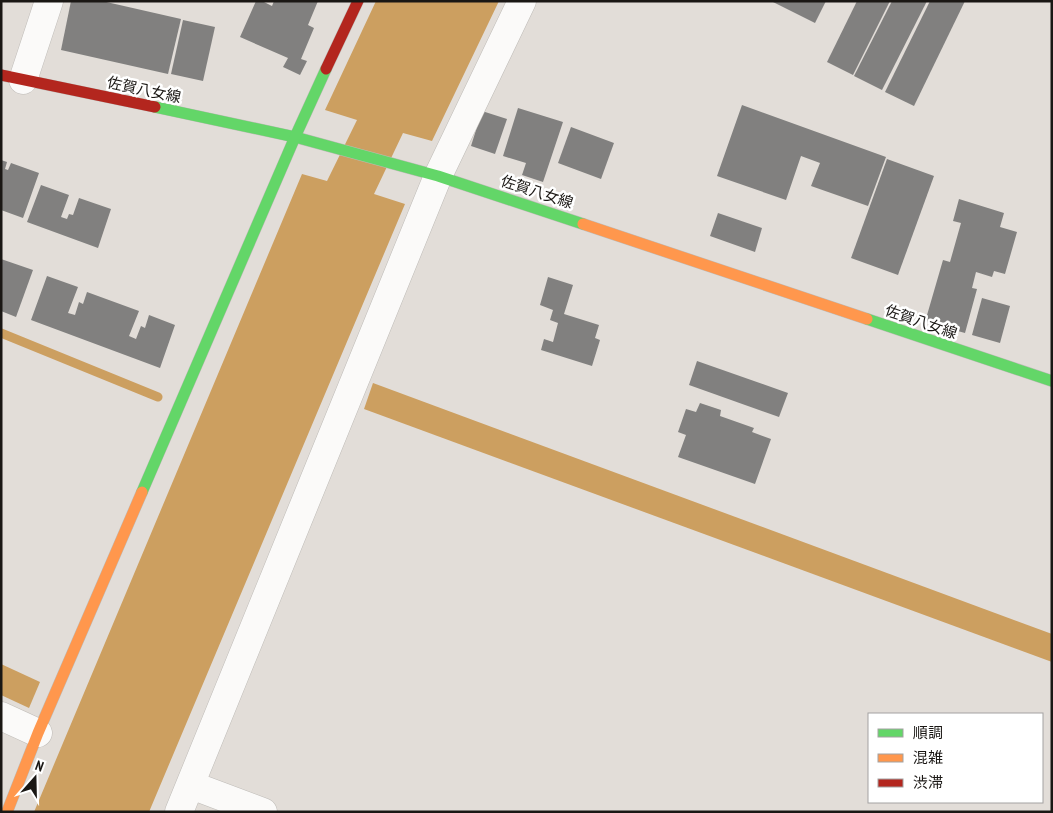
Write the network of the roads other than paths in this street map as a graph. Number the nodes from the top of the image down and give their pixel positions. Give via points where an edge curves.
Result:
1 (49, 1) edge
2 (358, 1) edge
3 (522, 1) edge
4 (12, 78) edge
5 (295, 137) junction
6 (438, 176) junction
7 (1052, 382) edge
8 (1, 716) edge
9 (38, 733) junction
10 (191, 785) junction
11 (7, 812) edge
12 (180, 812) edge
13 (263, 812) edge

1 - 4 street
2 - 5 main road
3 - 6 street
4 - 5 main road, 佐賀八女線
5 - 6 main road, 佐賀八女線
5 - 9 main road
6 - 7 main road, 佐賀八女線
6 - 10 street
8 - 9 street
9 - 11 main road
10 - 12 street
10 - 13 street

